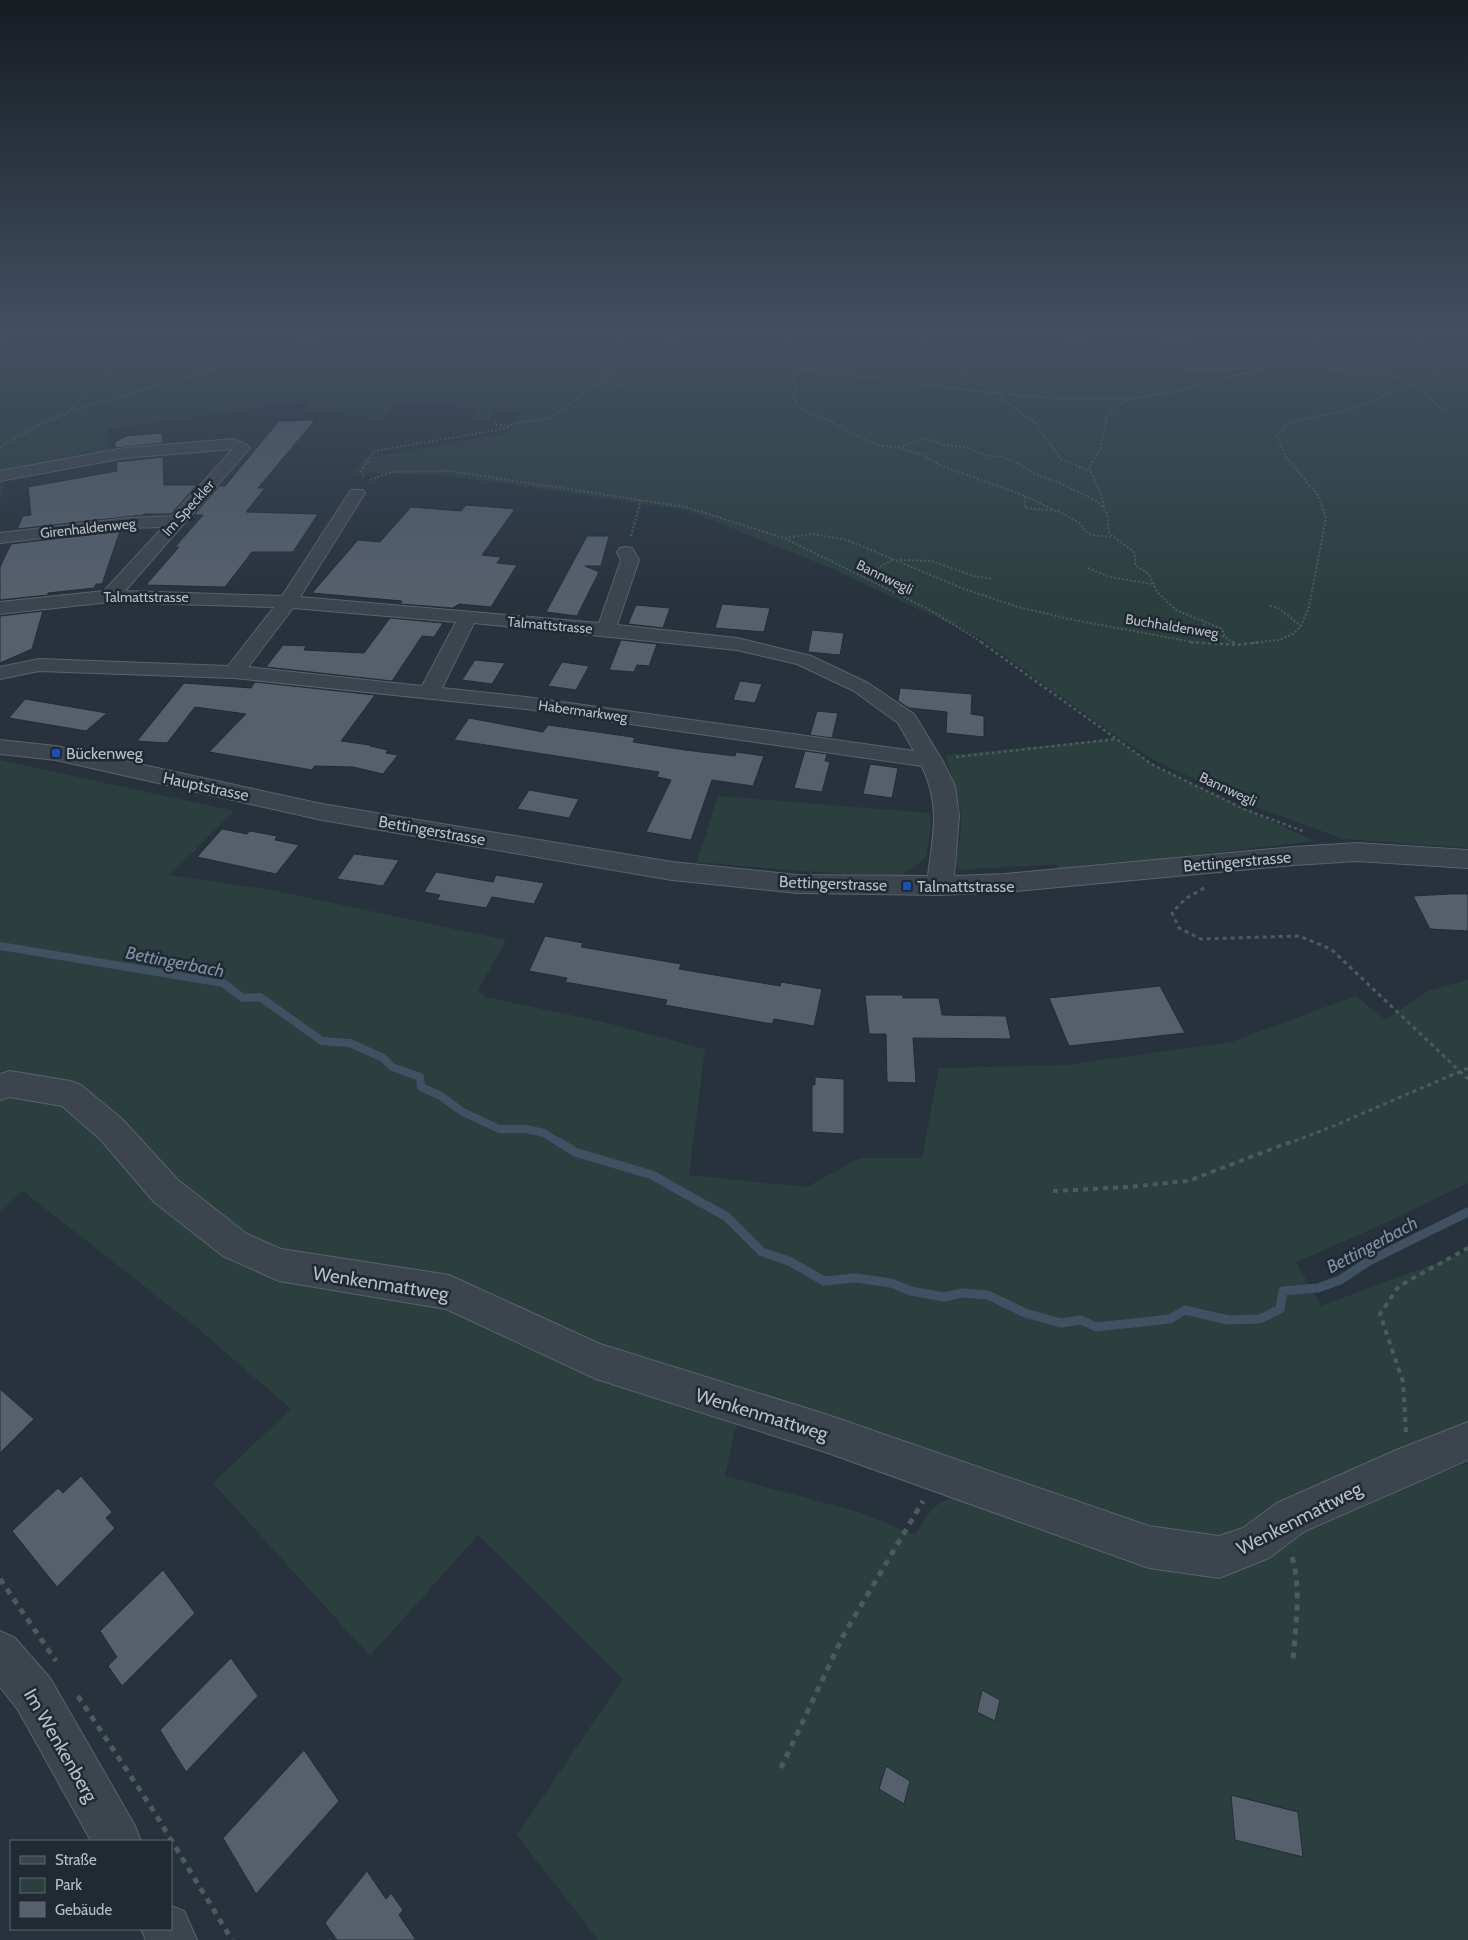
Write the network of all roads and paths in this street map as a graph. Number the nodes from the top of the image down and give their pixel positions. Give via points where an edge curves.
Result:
1 (53, 419) edge
2 (549, 419) edge
3 (825, 419) edge
4 (1030, 419) edge
5 (1105, 419) edge
6 (1309, 419) edge
7 (496, 422) dead end
8 (512, 425) junction
9 (0, 447) edge
10 (899, 448) junction
11 (1092, 472) junction
12 (0, 476) edge
13 (361, 487) junction
14 (1025, 496) junction
15 (642, 500) junction
16 (1104, 506) junction
17 (1052, 510) junction
18 (176, 521) junction
19 (634, 528) dead end
20 (1112, 537) junction
21 (0, 538) edge
22 (784, 538) junction
23 (628, 556) dead end
24 (894, 559) junction
25 (1088, 568) dead end
26 (862, 577) junction
27 (993, 579) dead end
28 (1154, 584) junction
29 (110, 596) junction
30 (288, 602) junction
31 (1270, 606) dead end
32 (0, 608) edge
33 (468, 617) junction
34 (1201, 620) junction
35 (1301, 626) junction
36 (606, 630) junction
37 (1225, 636) junction
38 (1237, 645) junction
39 (234, 672) junction
40 (0, 673) edge
41 (430, 691) junction
42 (1117, 739) junction
43 (0, 747) edge
44 (931, 760) junction
45 (322, 812) joint
46 (1357, 852) junction
47 (1468, 859) edge
48 (1231, 862) junction
49 (940, 886) junction
50 (1468, 1068) edge
51 (1460, 1072) junction
52 (1468, 1079) edge
53 (0, 1087) edge
54 (1053, 1191) dead end
55 (1468, 1248) edge
56 (1468, 1441) edge
57 (1408, 1465) junction
58 (940, 1473) junction
59 (1274, 1530) junction
60 (0, 1579) edge
61 (0, 1653) edge
62 (1293, 1661) dead end
63 (58, 1664) dead end
64 (74, 1689) dead end
65 (781, 1768) dead end
66 (116, 1840) edge
67 (171, 1840) edge
68 (172, 1841) edge
69 (232, 1940) edge

1 - 9 path
2 - 8 path
3 - 10 path via 832,425 875,444
4 - 11 path via 1061,459
5 - 11 path via 1101,448 1089,468
6 - 35 path via 1289,423 1277,436 1286,457 1318,495 1326,518 1309,607
7 - 8 path via 495,425
8 - 13 path via 503,430 374,451 361,471
10 - 14 path
10 - 16 path via 923,438 1003,457
11 - 16 path
12 - 18 street, Im Speckler via 125,453 205,445 234,444 242,448
13 - 15 path, Bannwegli via 392,472 448,471
13 - 30 street
14 - 17 path
14 - 17 path via 1025,508
15 - 19 path
15 - 22 path, Bannwegli via 686,507
16 - 20 path
17 - 20 path via 1081,524 1092,535
18 - 21 street, Girenhaldenweg
18 - 29 street, Im Speckler
20 - 28 path via 1135,553 1135,565 1149,574
22 - 24 path, Buchhaldenweg via 812,534 832,536
22 - 26 path, Bannwegli
23 - 36 street
24 - 26 path
24 - 27 path via 932,561
24 - 38 path, Buchhaldenweg via 964,589 1018,607 1197,642
25 - 28 path via 1110,577
26 - 42 path, Bannwegli via 930,610
28 - 34 path via 1157,592 1176,610
29 - 30 street, Talmattstrasse
29 - 32 street, Talmattstrasse
30 - 33 street, Talmattstrasse
30 - 39 street
31 - 35 path via 1278,607
33 - 36 street, Talmattstrasse
33 - 41 street
34 - 37 path via 1222,629
34 - 37 path via 1207,631
35 - 38 path, Buchhaldenweg via 1293,634 1278,640
36 - 44 street, Talmattstrasse via 737,644 804,660 861,687 906,719
37 - 38 path
39 - 40 street via 39,665
39 - 41 street, Habermarkweg
41 - 44 street, Habermarkweg
42 - 44 path
42 - 46 path, Bannwegli via 1153,765 1244,809
43 - 45 street, Hauptstrasse via 56,753
44 - 49 street, Talmattstrasse via 943,786 946,816
45 - 49 street, Bettingerstrasse via 672,871 796,884
46 - 47 street, Bettingerstrasse
46 - 48 street, Bettingerstrasse
48 - 49 street, Bettingerstrasse
48 - 51 path via 1218,880 1185,899 1172,913 1179,928 1200,939 1299,936 1330,949
50 - 51 path
51 - 52 path
51 - 54 path via 1322,1131 1188,1181
53 - 58 street, Wenkenmattweg via 10,1084 70,1094 111,1129 166,1191 235,1245 279,1265 449,1292 596,1361 825,1432
55 - 57 path via 1399,1286 1380,1314 1403,1382
56 - 57 street, Wenkenmattweg
57 - 59 street, Wenkenmattweg via 1291,1517
58 - 59 street, Wenkenmattweg via 1149,1547 1219,1557 1255,1544
58 - 65 path via 843,1636
59 - 62 path via 1296,1565
60 - 63 path
61 - 66 street, Im Wenkenberg via 34,1694
64 - 67 path
68 - 69 path

